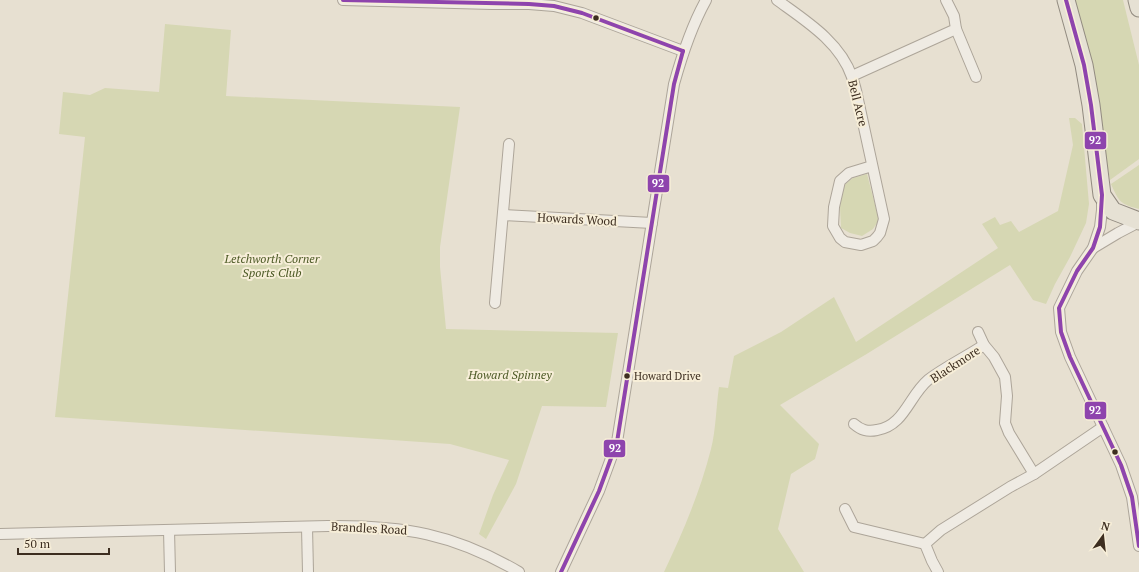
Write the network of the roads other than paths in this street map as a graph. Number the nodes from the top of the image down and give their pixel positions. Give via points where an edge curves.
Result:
1 (343, 0) edge
2 (706, 0) edge
3 (778, 0) edge
4 (946, 0) edge
5 (1066, 0) edge
6 (1137, 0) edge
7 (493, 2) edge
8 (1139, 8) edge
9 (956, 29) junction
10 (683, 50) junction
11 (852, 76) junction
12 (976, 77) dead end
13 (509, 144) dead end
14 (872, 166) junction
15 (1102, 195) junction
16 (503, 215) junction
17 (1139, 221) edge
18 (652, 223) junction
19 (1093, 248) junction
20 (495, 303) dead end
21 (978, 332) dead end
22 (984, 345) junction
23 (854, 424) dead end
24 (1103, 427) junction
25 (1034, 474) junction
26 (1136, 497) edge
27 (845, 509) dead end
28 (307, 527) junction
29 (169, 530) junction
30 (0, 534) edge
31 (925, 544) junction
32 (1139, 546) edge
33 (170, 572) edge
34 (308, 572) edge
35 (519, 572) edge
36 (561, 572) edge
37 (938, 572) edge

1 - 7 street
2 - 10 street
3 - 11 street, Bell Acre via 824,37 841,56
4 - 9 street via 954,16
5 - 15 main road via 1084,65
6 - 8 main road
7 - 10 street via 554,6 582,13
9 - 11 street
9 - 12 street
10 - 18 street via 671,99
11 - 14 street, Bell Acre
13 - 16 street
14 - 14 street, Bell Acre via 884,219 880,233 873,241 861,245 845,242 833,226 838,186 845,176
15 - 17 main road via 1113,210
15 - 19 street via 1100,227
16 - 18 street, Howards Wood
16 - 20 street
17 - 19 street
18 - 36 street via 617,442 599,491
19 - 24 street via 1077,271 1059,308 1061,332
21 - 22 street, Blackmore
22 - 23 street, Blackmore via 928,381 892,425 884,429 865,431
22 - 25 street, Blackmore via 1005,377 1005,423
24 - 25 street
24 - 26 street
25 - 31 street via 941,530
26 - 32 street
27 - 31 street via 854,526
28 - 29 street, Brandles Road
28 - 34 street
28 - 35 street, Brandles Road via 382,526 428,533 484,553
29 - 30 street, Brandles Road
29 - 33 street
31 - 37 street

